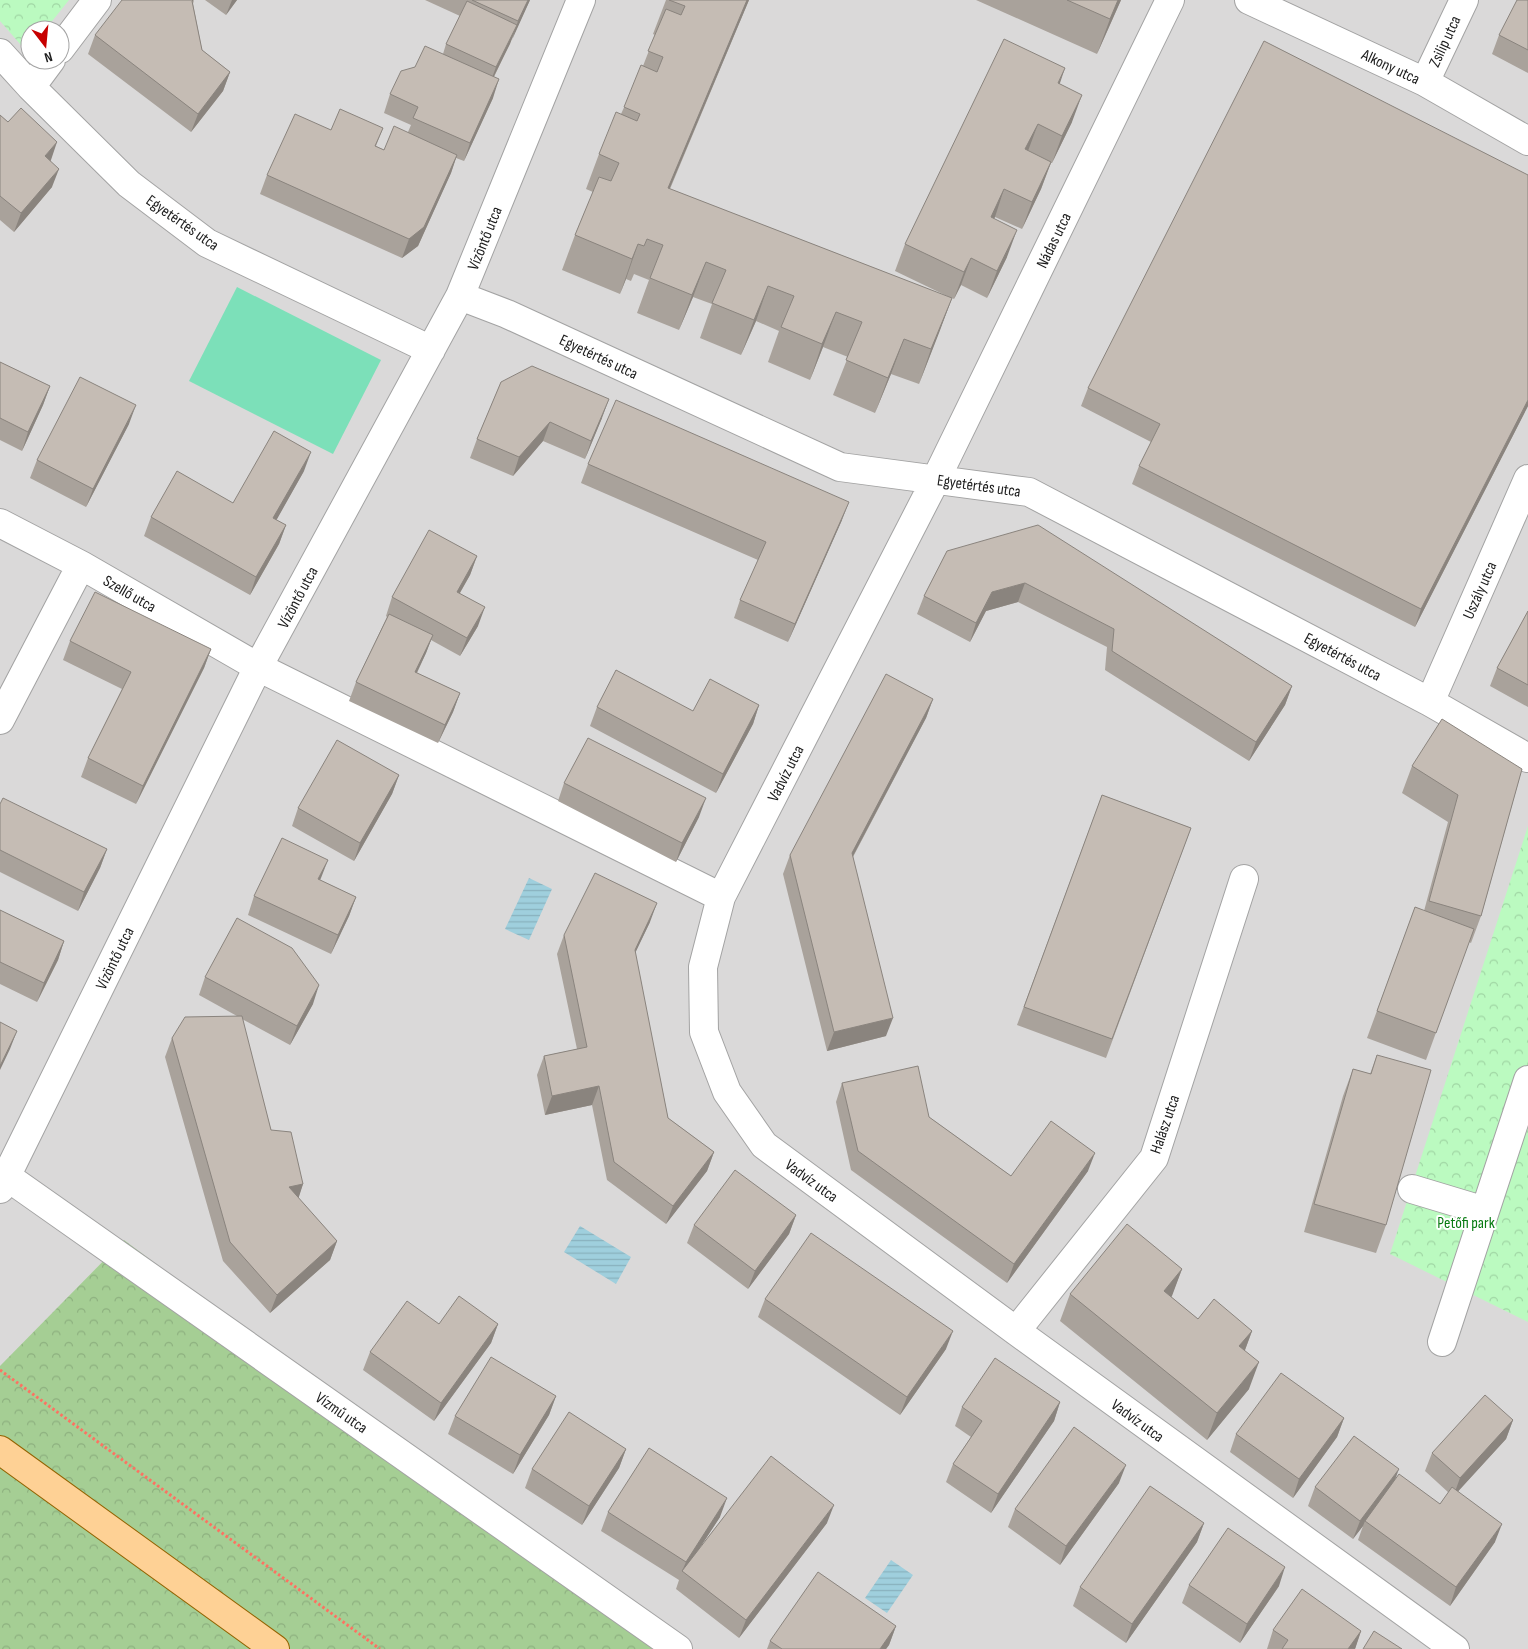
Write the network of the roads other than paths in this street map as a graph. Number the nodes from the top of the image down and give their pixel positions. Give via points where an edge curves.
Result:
1 (97, 0) edge
2 (581, 0) edge
3 (1170, 0) edge
4 (1249, 0) edge
5 (1464, 0) edge
6 (70, 36) edge
7 (0, 54) edge
8 (44, 70) edge
9 (1425, 82) junction
10 (31, 87) junction
11 (1528, 141) edge
12 (460, 296) junction
13 (430, 350) junction
14 (936, 479) junction
15 (1528, 479) edge
16 (1521, 516) edge
17 (0, 523) edge
18 (81, 564) junction
19 (258, 667) junction
20 (1430, 702) junction
21 (0, 720) edge
22 (1528, 758) edge
23 (1244, 879) dead end
24 (721, 897) junction
25 (1528, 1080) edge
26 (3, 1182) edge
27 (1412, 1189) dead end
28 (1485, 1211) junction
29 (1016, 1331) junction
30 (1442, 1342) dead end
31 (0, 1450) edge
32 (275, 1649) edge
33 (678, 1649) edge
34 (1455, 1649) edge

1 - 6 street
2 - 12 street, Vízöntő utca
3 - 14 street, Nádas utca
4 - 9 street, Alkony utca
5 - 9 street, Zsilip utca
7 - 10 street, Egyetértés utca
8 - 10 street
9 - 11 street, Alkony utca
10 - 13 street, Egyetértés utca via 129,184 207,243
12 - 13 street, Vízöntő utca
12 - 14 street, Egyetértés utca via 507,314 840,467
13 - 19 street, Vízöntő utca
14 - 20 street, Egyetértés utca via 1029,492
14 - 24 street, Vadvíz utca
15 - 16 street, Uszály utca
16 - 20 street, Uszály utca
17 - 18 street, Szellő utca
18 - 19 street, Szellő utca
18 - 21 street
19 - 24 street, Szellő utca
19 - 26 street, Vízöntő utca
20 - 22 street, Egyetértés utca
23 - 29 street, Halász utca via 1154,1158
24 - 29 street, Vadvíz utca via 703,967 704,1032 726,1092 764,1145
25 - 28 street
26 - 33 street, Vízmű utca
27 - 28 street
28 - 30 street
29 - 34 street, Vadvíz utca
31 - 32 main road

